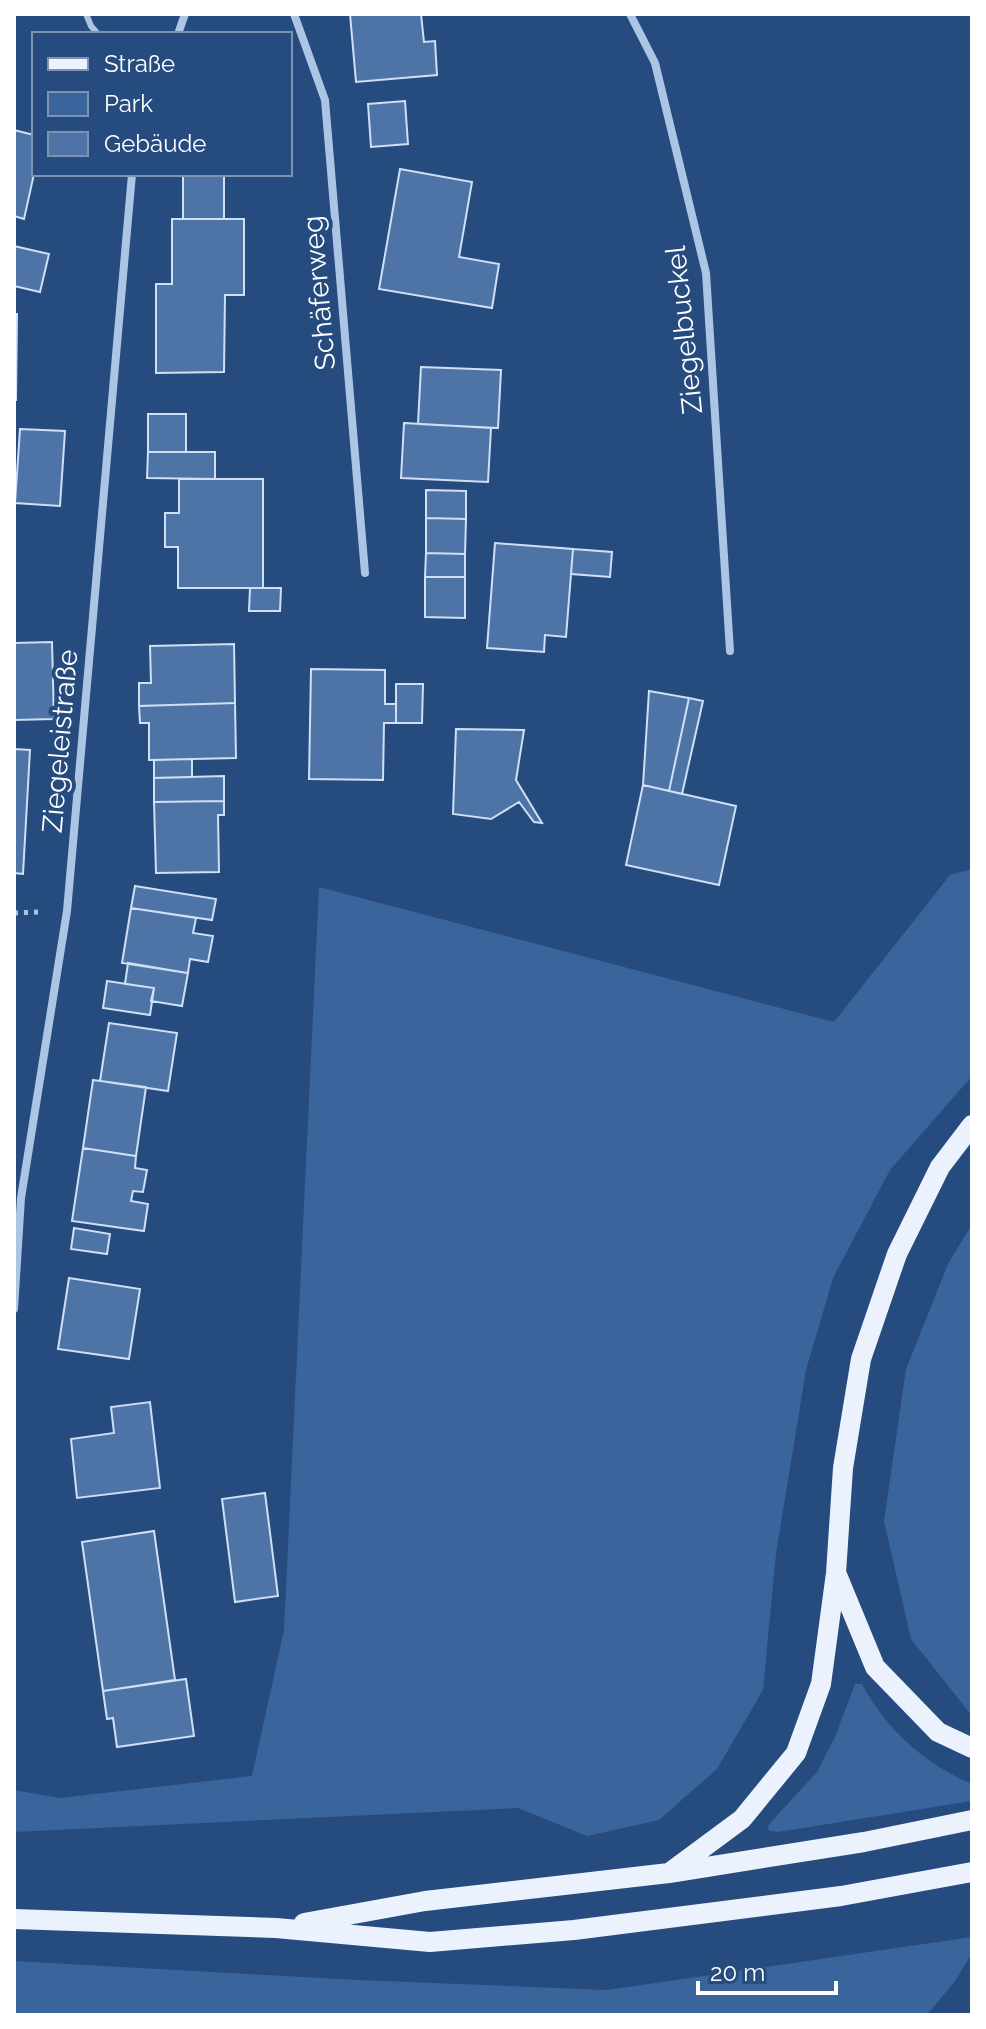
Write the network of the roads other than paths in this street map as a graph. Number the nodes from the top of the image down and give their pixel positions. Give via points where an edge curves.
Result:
1 (86, 14) edge
2 (294, 14) edge
3 (630, 14) edge
4 (96, 32) edge
5 (132, 176) edge
6 (365, 573) dead end
7 (730, 651) dead end
8 (972, 1125) edge
9 (14, 1309) edge
10 (836, 1573) junction
11 (972, 1748) edge
12 (972, 1820) edge
13 (972, 1872) edge
14 (669, 1873) junction
15 (14, 1919) edge
16 (276, 1928) junction

1 - 4 lane
2 - 6 street, Schäferweg via 325,100
3 - 7 street, Ziegelbuckel via 655,63 706,273
5 - 9 street, Ziegeleistraße via 67,911 21,1198
8 - 10 main road via 940,1167 897,1254 861,1359 843,1468
10 - 11 main road via 875,1667 938,1732
10 - 14 main road via 821,1684 796,1753 742,1819
12 - 14 main road
13 - 16 main road via 841,1896 574,1930 430,1942
14 - 16 main road via 425,1901
15 - 16 main road

